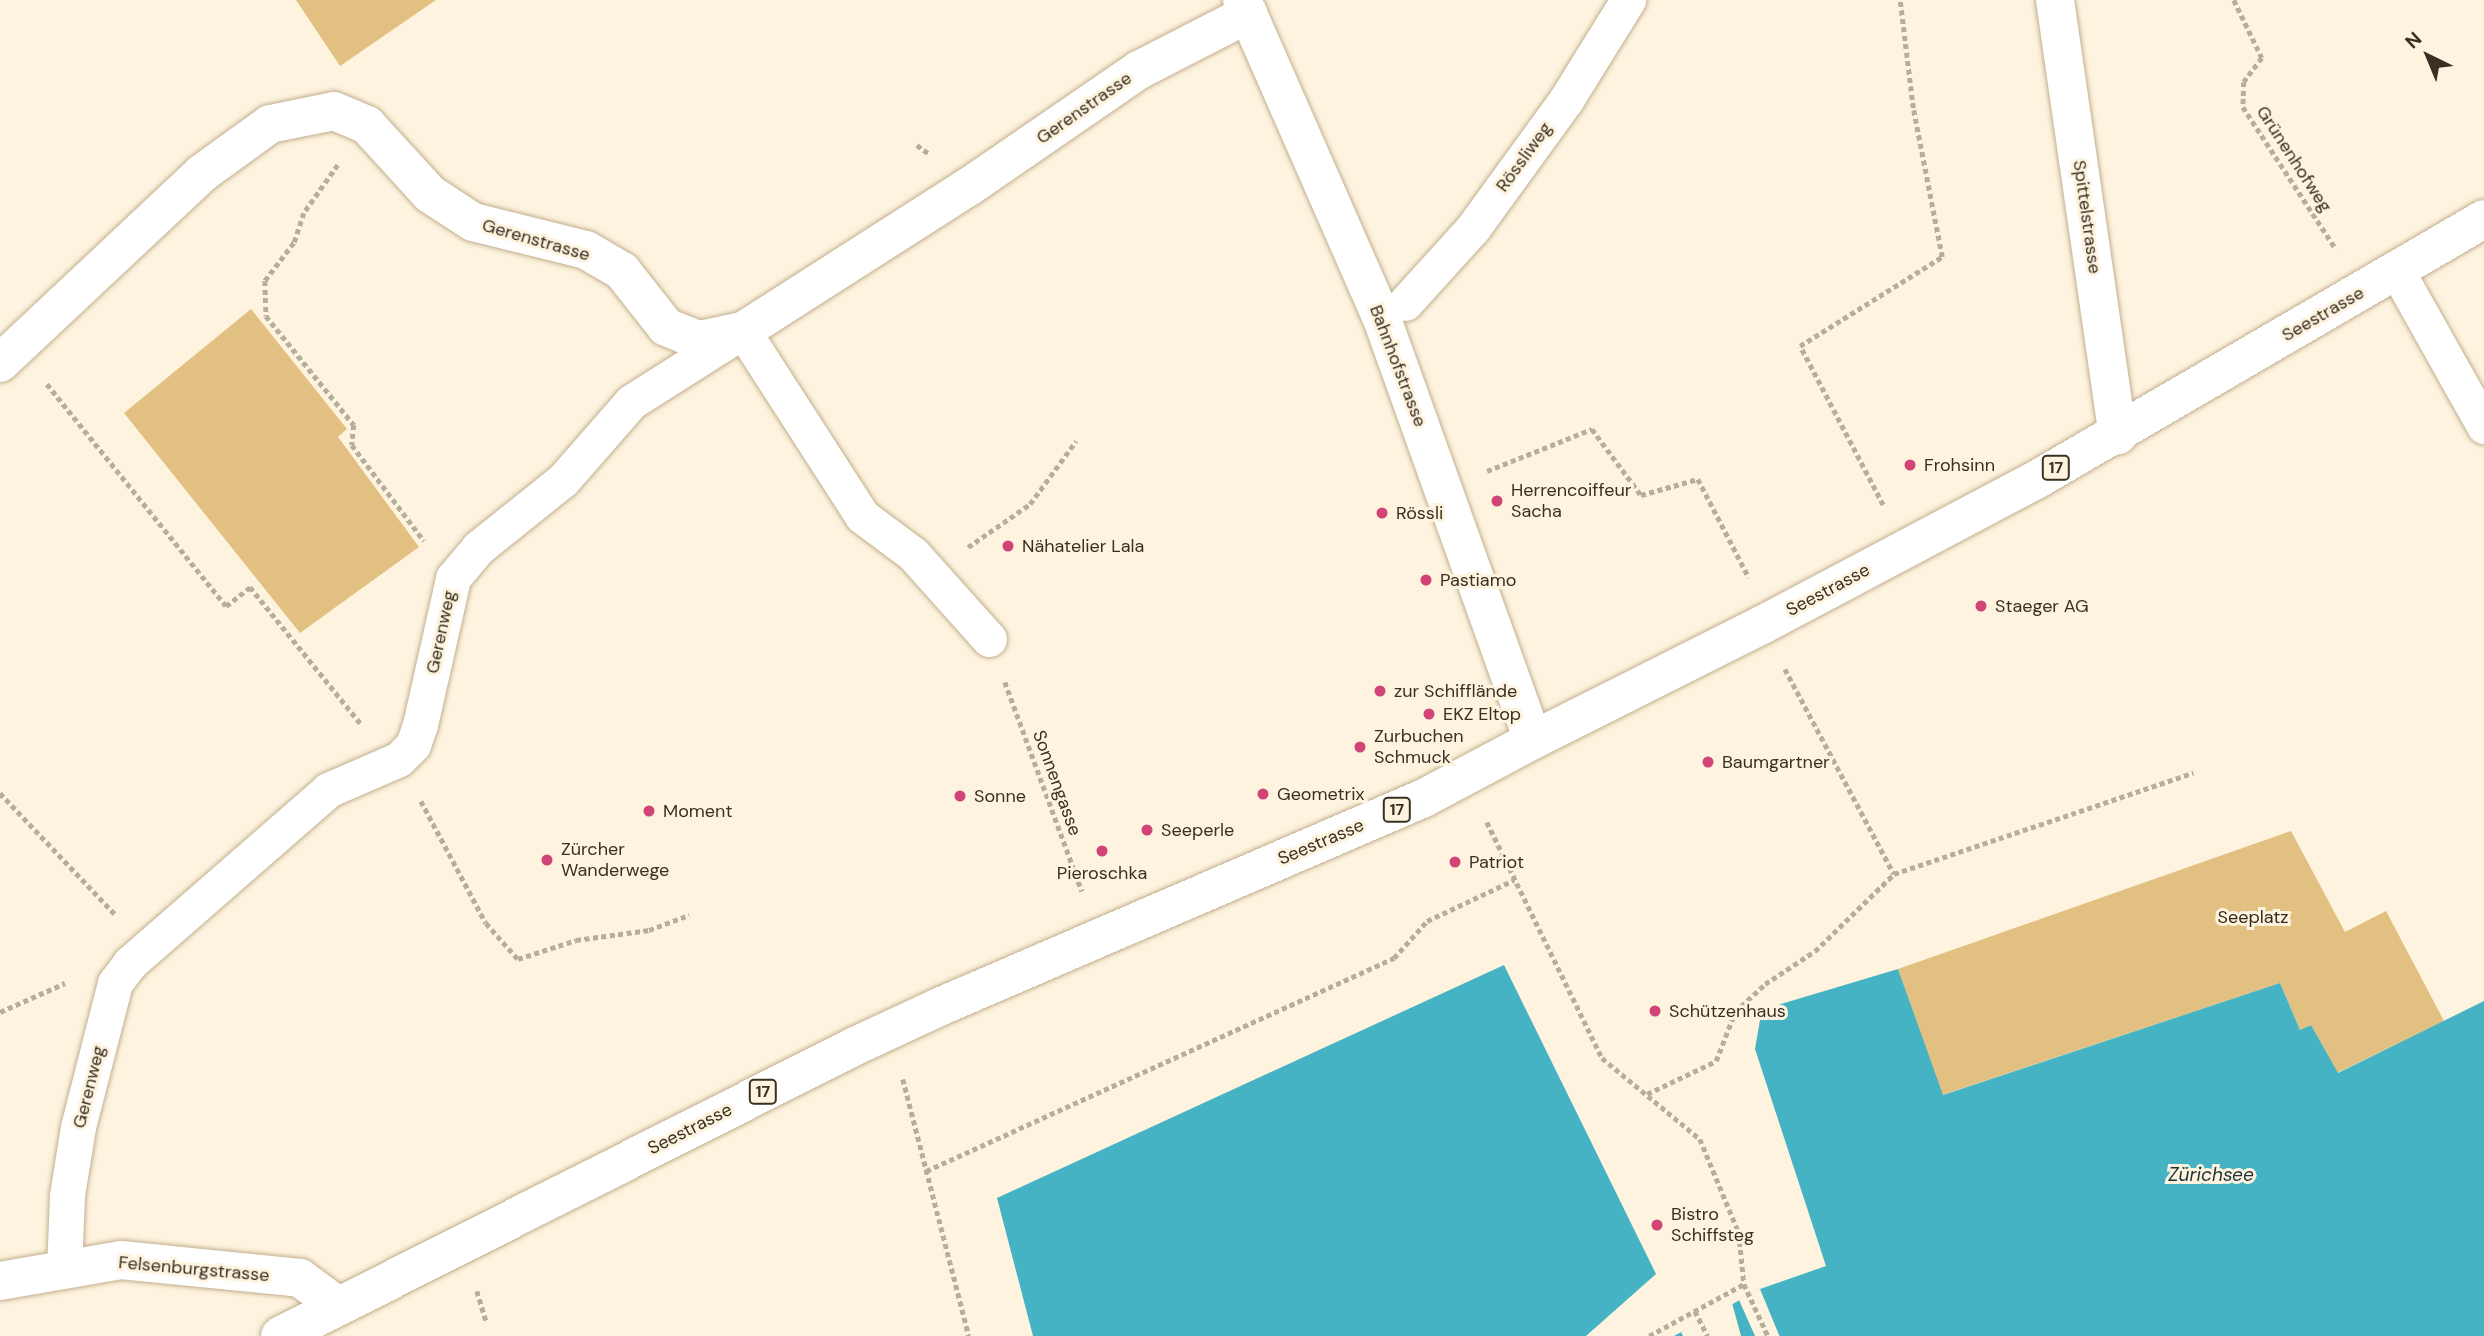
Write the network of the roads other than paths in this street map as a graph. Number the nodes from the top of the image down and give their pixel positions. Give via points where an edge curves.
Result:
1 (1628, 0) edge
2 (2055, 0) edge
3 (1245, 7) edge
4 (2484, 219) edge
5 (2397, 271) junction
6 (1405, 303) dead end
7 (743, 331) junction
8 (8, 354) edge
9 (2484, 426) edge
10 (2118, 435) junction
11 (989, 639) road end
12 (1533, 740) junction
13 (64, 1270) junction
14 (0, 1281) edge
15 (338, 1306) junction
16 (280, 1336) edge

1 - 6 lane, Rössliweg via 1566,100 1474,228
2 - 10 street, Spittelstrasse
3 - 7 street, Gerenstrasse via 1139,70 970,186
3 - 12 street, Bahnhofstrasse via 1381,316
4 - 5 street, Seestrasse / 17
5 - 9 lane
5 - 10 street, Seestrasse / 17
7 - 8 street, Gerenstrasse via 699,340 666,327 622,271 586,250 473,222 430,194 368,125 334,111 270,124 201,174
7 - 11 lane via 862,516 932,573
7 - 13 lane, Gerenweg via 631,402 563,480 478,548 453,578 413,745 399,759 328,790 130,962 115,983 81,1114 67,1195
10 - 12 street, Seestrasse / 17 via 1762,625
12 - 15 street, Seestrasse / 17 via 1424,798 853,1047
13 - 14 street, Felsenburgstrasse
13 - 15 street, Felsenburgstrasse via 121,1260 300,1278
15 - 16 street, Seestrasse / 17

